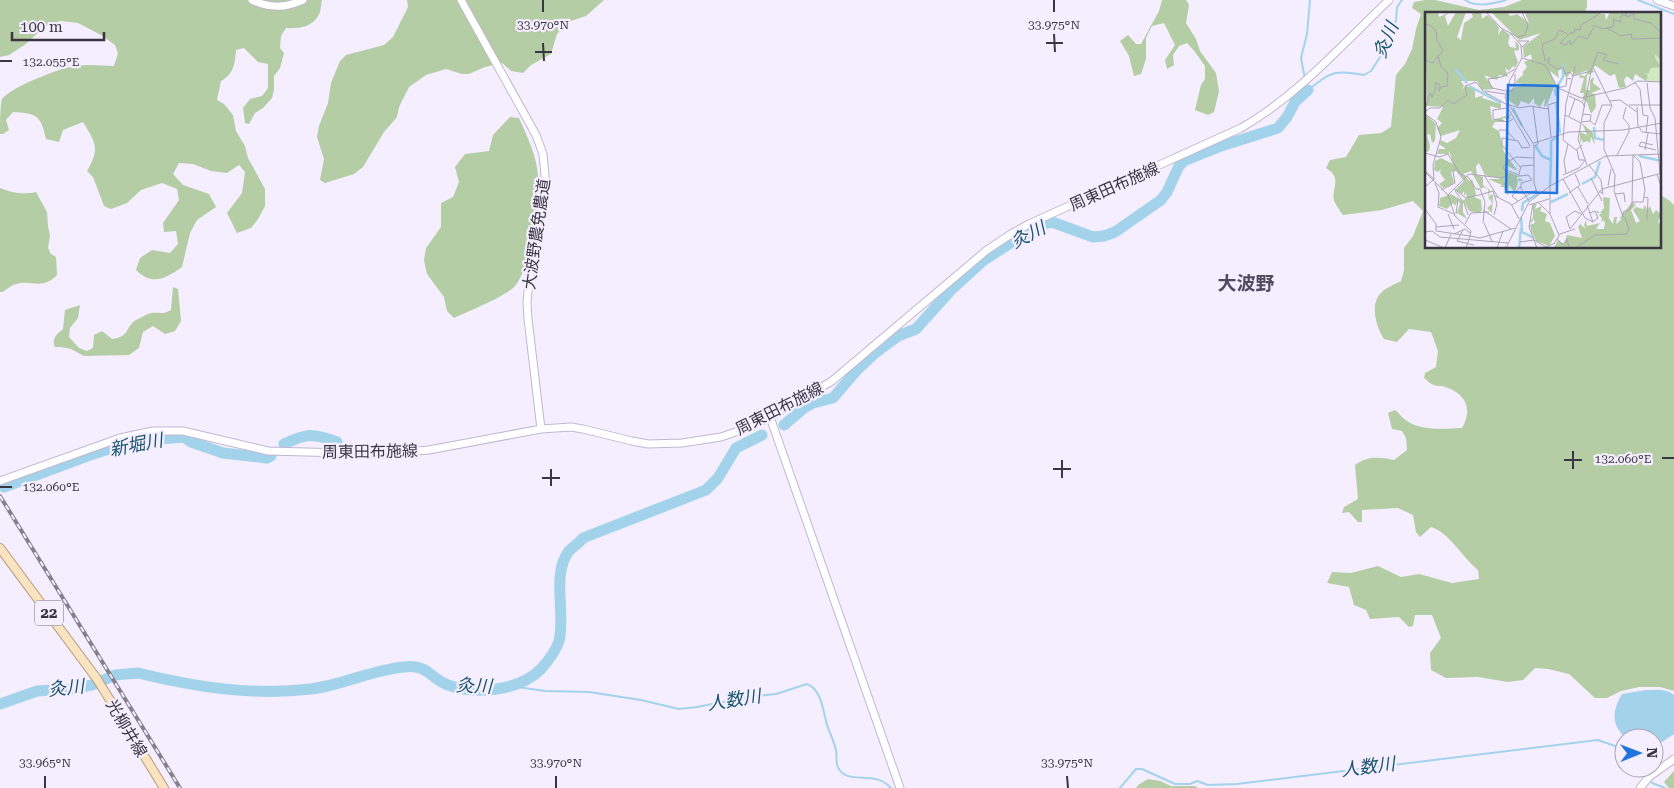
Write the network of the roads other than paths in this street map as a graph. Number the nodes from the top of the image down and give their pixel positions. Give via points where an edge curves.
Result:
1 (252, 0) edge
2 (303, 0) edge
3 (460, 0) edge
4 (1389, 0) edge
5 (1657, 0) edge
6 (1674, 6) edge
7 (770, 416) junction
8 (541, 429) junction
9 (0, 481) edge
10 (0, 548) edge
11 (1674, 759) edge
12 (1641, 787) edge
13 (164, 788) edge
14 (900, 788) edge

1 - 2 main road via 266,6 278,6
3 - 8 main road, 大波野農免農道 via 536,135 543,154 546,186 527,302
4 - 7 main road, 周東田布施線 via 1274,107 1241,128 1011,234 975,260 832,380
5 - 6 main road
7 - 8 main road, 周東田布施線 via 721,437 666,444 632,442 583,429
7 - 14 main road
8 - 9 main road, 周東田布施線 via 429,450 383,454 268,451 183,431 154,430 120,438
10 - 13 main road, 光柳井線 / 22 via 98,678
11 - 12 main road

